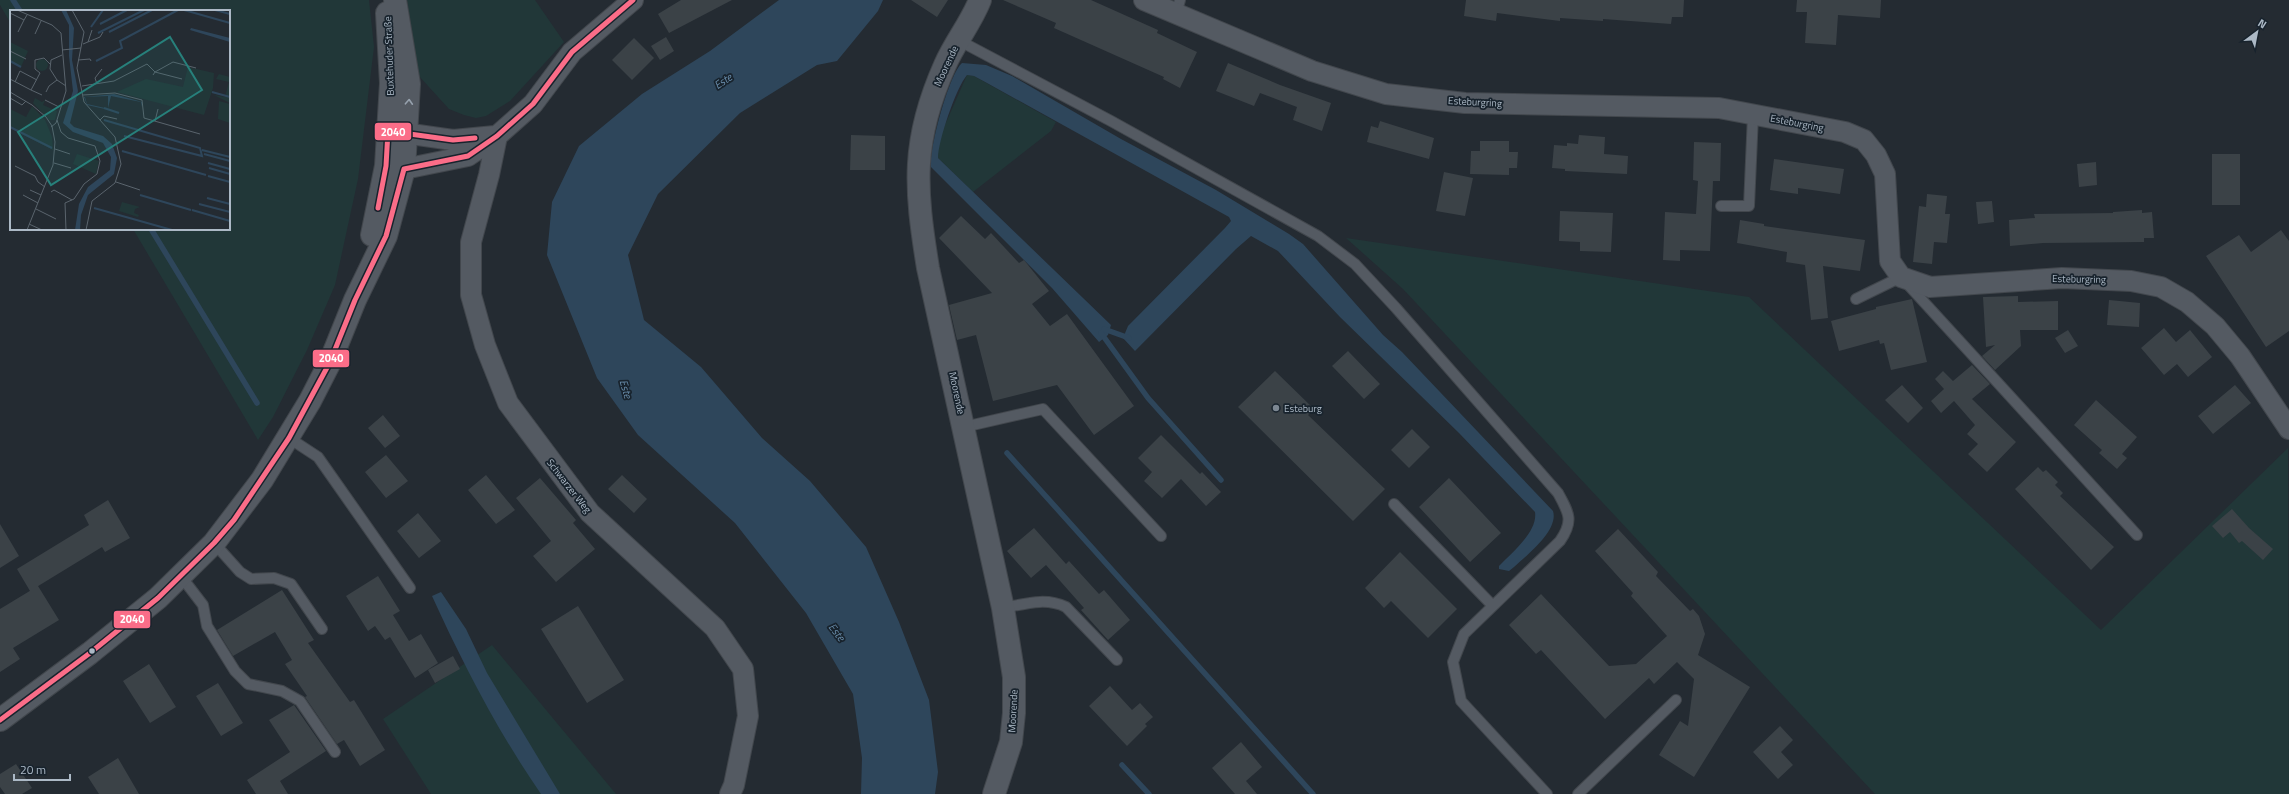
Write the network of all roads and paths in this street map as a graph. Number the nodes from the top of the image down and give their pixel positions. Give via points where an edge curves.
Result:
1 (388, 0) edge
2 (395, 0) edge
3 (980, 0) edge
4 (1144, 0) edge
5 (625, 2) edge
6 (1178, 7) edge
7 (958, 40) junction
8 (1753, 115) junction
9 (398, 132) junction
10 (497, 136) junction
11 (395, 167) junction
12 (1721, 206) dead end
13 (1901, 277) junction
14 (1856, 299) dead end
15 (964, 427) junction
16 (2289, 429) edge
17 (289, 438) junction
18 (1394, 504) dead end
19 (2137, 535) dead end
20 (1161, 536) dead end
21 (214, 543) junction
22 (180, 575) junction
23 (410, 588) dead end
24 (1492, 605) junction
25 (1003, 608) junction
26 (322, 630) dead end
27 (1117, 660) dead end
28 (1676, 700) dead end
29 (0, 720) edge
30 (335, 752) dead end
31 (730, 794) edge
32 (994, 794) edge
33 (1547, 794) edge
34 (1578, 794) edge

1 - 9 street, Buxtehuder Straße via 387,29 391,83
9 -> 2 street, Buxtehuder Straße via 409,84
3 - 7 street, Moorende
4 - 6 street, Esteburgring
5 - 10 street via 572,52 533,104
6 - 8 street, Esteburgring via 1312,71 1386,94 1465,104 1679,106 1719,108
7 - 15 street, Moorende via 925,118 917,182 928,268
7 - 24 lane via 1111,120 1318,236 1355,264 1381,291 1558,493 1569,512 1568,528 1560,541
8 - 12 lane via 1749,206
8 - 13 street, Esteburgring via 1845,132 1864,140 1876,155 1885,174 1890,261
9 - 10 street via 453,140
9 - 11 street, Buxtehuder Straße
10 - 11 street via 468,156
10 - 31 street, Schwarzer Weg via 471,242 471,295 486,345 508,403 590,513 715,628 744,669 748,716
11 - 17 street, Buxtehuder Straße via 386,236 355,300 330,362
13 - 14 lane
13 - 16 street, Esteburgring via 1930,287 2062,278 2131,280 2161,287 2187,302 2215,326 2240,356
13 - 19 lane
15 - 20 lane via 1043,410
15 - 25 street, Moorende
17 - 21 street, Buxtehuder Straße via 262,480
17 - 23 lane via 318,457
18 - 24 lane
21 - 22 street, Buxtehuder Straße
21 - 26 lane via 240,572 251,579 274,578 291,584
22 - 29 street, Buxtehuder Straße via 158,598 109,638
22 - 30 lane via 203,605 207,626 235,671 248,684 282,692 300,701
24 - 33 lane via 1464,634 1453,662 1461,701
25 - 27 lane via 1049,600 1058,603 1066,607
25 - 32 street, Moorende via 1014,677 1014,713 1011,742
28 - 34 lane

